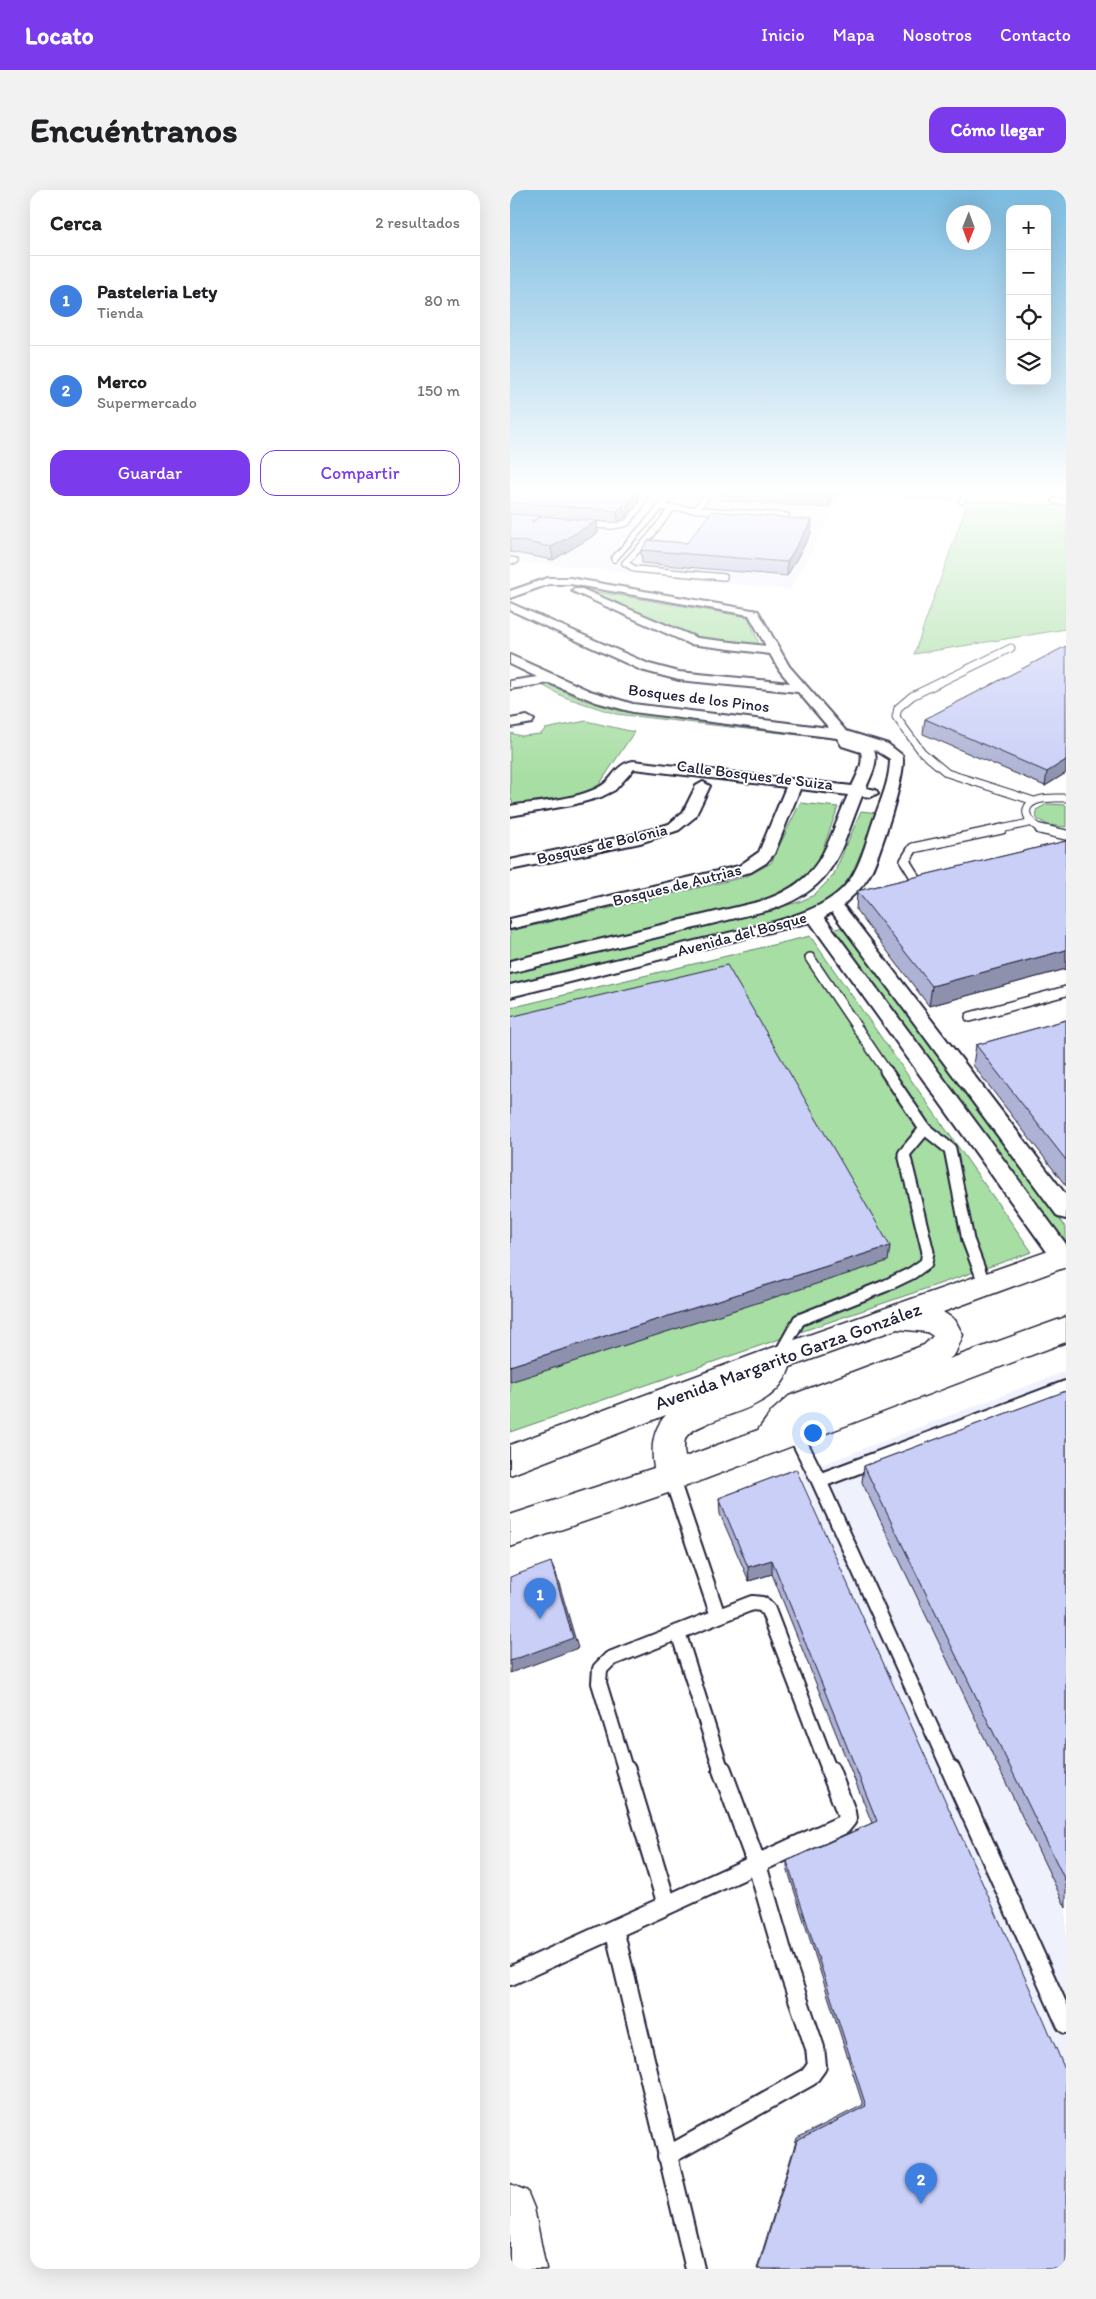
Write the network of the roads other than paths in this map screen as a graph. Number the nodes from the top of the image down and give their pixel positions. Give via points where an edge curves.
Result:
1 (535, 586) edge
2 (568, 586) edge
3 (600, 586) edge
4 (510, 594) edge
5 (510, 606) edge
6 (1011, 648) dead end
7 (774, 651) junction
8 (510, 659) edge
9 (510, 675) edge
10 (550, 679) junction
11 (525, 683) junction
12 (510, 685) edge
13 (801, 688) junction
14 (548, 694) dead end
15 (606, 716) dead end
16 (527, 720) dead end
17 (510, 723) edge
18 (846, 739) junction
19 (867, 749) joint
20 (890, 752) joint
21 (625, 770) junction
22 (703, 786) junction
23 (793, 791) junction
24 (855, 798) junction
25 (1066, 798) edge
26 (888, 801) junction
27 (1034, 801) junction
28 (510, 812) edge
29 (1029, 823) junction
30 (1066, 835) edge
31 (510, 865) edge
32 (918, 882) edge
33 (834, 904) junction
34 (814, 915) junction
35 (510, 924) edge
36 (810, 958) dead end
37 (510, 967) edge
38 (1066, 991) edge
39 (510, 992) edge
40 (970, 1017) dead end
41 (925, 1128) junction
42 (1066, 1211) edge
43 (1064, 1256) edge
44 (985, 1285) junction
45 (892, 1318) junction
46 (1066, 1329) edge
47 (777, 1359) junction
48 (1066, 1388) edge
49 (781, 1436) junction
50 (510, 1460) edge
51 (671, 1477) junction
52 (819, 1481) junction
53 (510, 1531) edge
54 (718, 1616) junction
55 (678, 1632) junction
56 (757, 1865) junction
57 (667, 1905) junction
58 (614, 1929) junction
59 (510, 1976) edge
60 (1066, 2024) edge
61 (667, 2156) junction
62 (510, 2208) edge
63 (521, 2269) edge
64 (695, 2269) edge

1 - 4 street
2 - 7 street via 689,639
3 - 7 street via 747,611 758,617
5 - 13 street via 645,668 679,676
6 - 27 lane via 912,696 898,708 896,717 917,746 947,773
7 - 13 street
8 - 10 street, Bosques de los Pinos
9 - 11 street
10 - 11 street
10 - 18 street, Bosques de los Pinos via 590,697 633,708
11 - 12 street
11 - 14 street
13 - 18 street
15 - 18 street, Bosques de los Pinos
16 - 17 street
18 - 19 street, Bosques de los Pinos
18 - 20 street, Bosques de los Pinos via 873,743
19 - 24 street, Avenida del Bosque via 870,755 868,766
20 - 26 street, Avenida del Bosque via 898,763
21 - 22 street, Calle Bosques de Suiza
21 - 23 street, Calle Bosques de Suiza
21 - 28 street via 615,783 596,794
22 - 23 street, Calle Bosques de Suiza
22 - 31 street, Bosques de Bolonia via 690,814 674,827 640,838
23 - 24 street, Calle Bosques de Suiza
23 - 35 street, Bosques de Autrias via 766,854 745,868
24 - 26 street, Calle Bosques de Suiza
24 - 37 street, Avenida del Bosque via 819,877 802,891 783,900 708,920
25 - 27 lane
26 - 33 street, Avenida del Bosque via 862,874
27 - 29 lane via 1025,809
29 - 30 lane via 1048,832
29 - 32 lane via 912,848 905,861
33 - 34 street, Avenida del Bosque
33 - 42 street
34 - 39 street, Avenida del Bosque
34 - 43 street
36 - 41 lane
38 - 40 lane
41 - 44 lane via 950,1149 968,1240
41 - 47 lane via 904,1154 928,1252 926,1263 885,1286 799,1320
43 - 44 main road, Avenida Margarito Garza González
44 - 45 main road, Avenida Margarito Garza González
45 - 47 main road, Avenida Margarito Garza González
45 - 49 main road via 936,1321 944,1326 948,1335 935,1354 800,1406 783,1421
46 - 49 main road
47 - 50 main road, Avenida Margarito Garza González
47 - 51 main road via 771,1377 759,1387 684,1420 673,1430 668,1451
48 - 52 lane
49 - 51 main road
49 - 52 lane
51 - 53 main road
51 - 54 lane
52 - 60 lane
54 - 55 lane
54 - 56 lane via 752,1603 762,1604 768,1610 846,1812 847,1820 842,1825
55 - 56 lane via 724,1778
55 - 57 lane via 610,1659 600,1669 599,1683
56 - 57 lane
56 - 61 lane via 815,2048 817,2066 809,2077
57 - 58 lane
58 - 59 lane
58 - 61 lane
61 - 64 lane
62 - 63 main road

